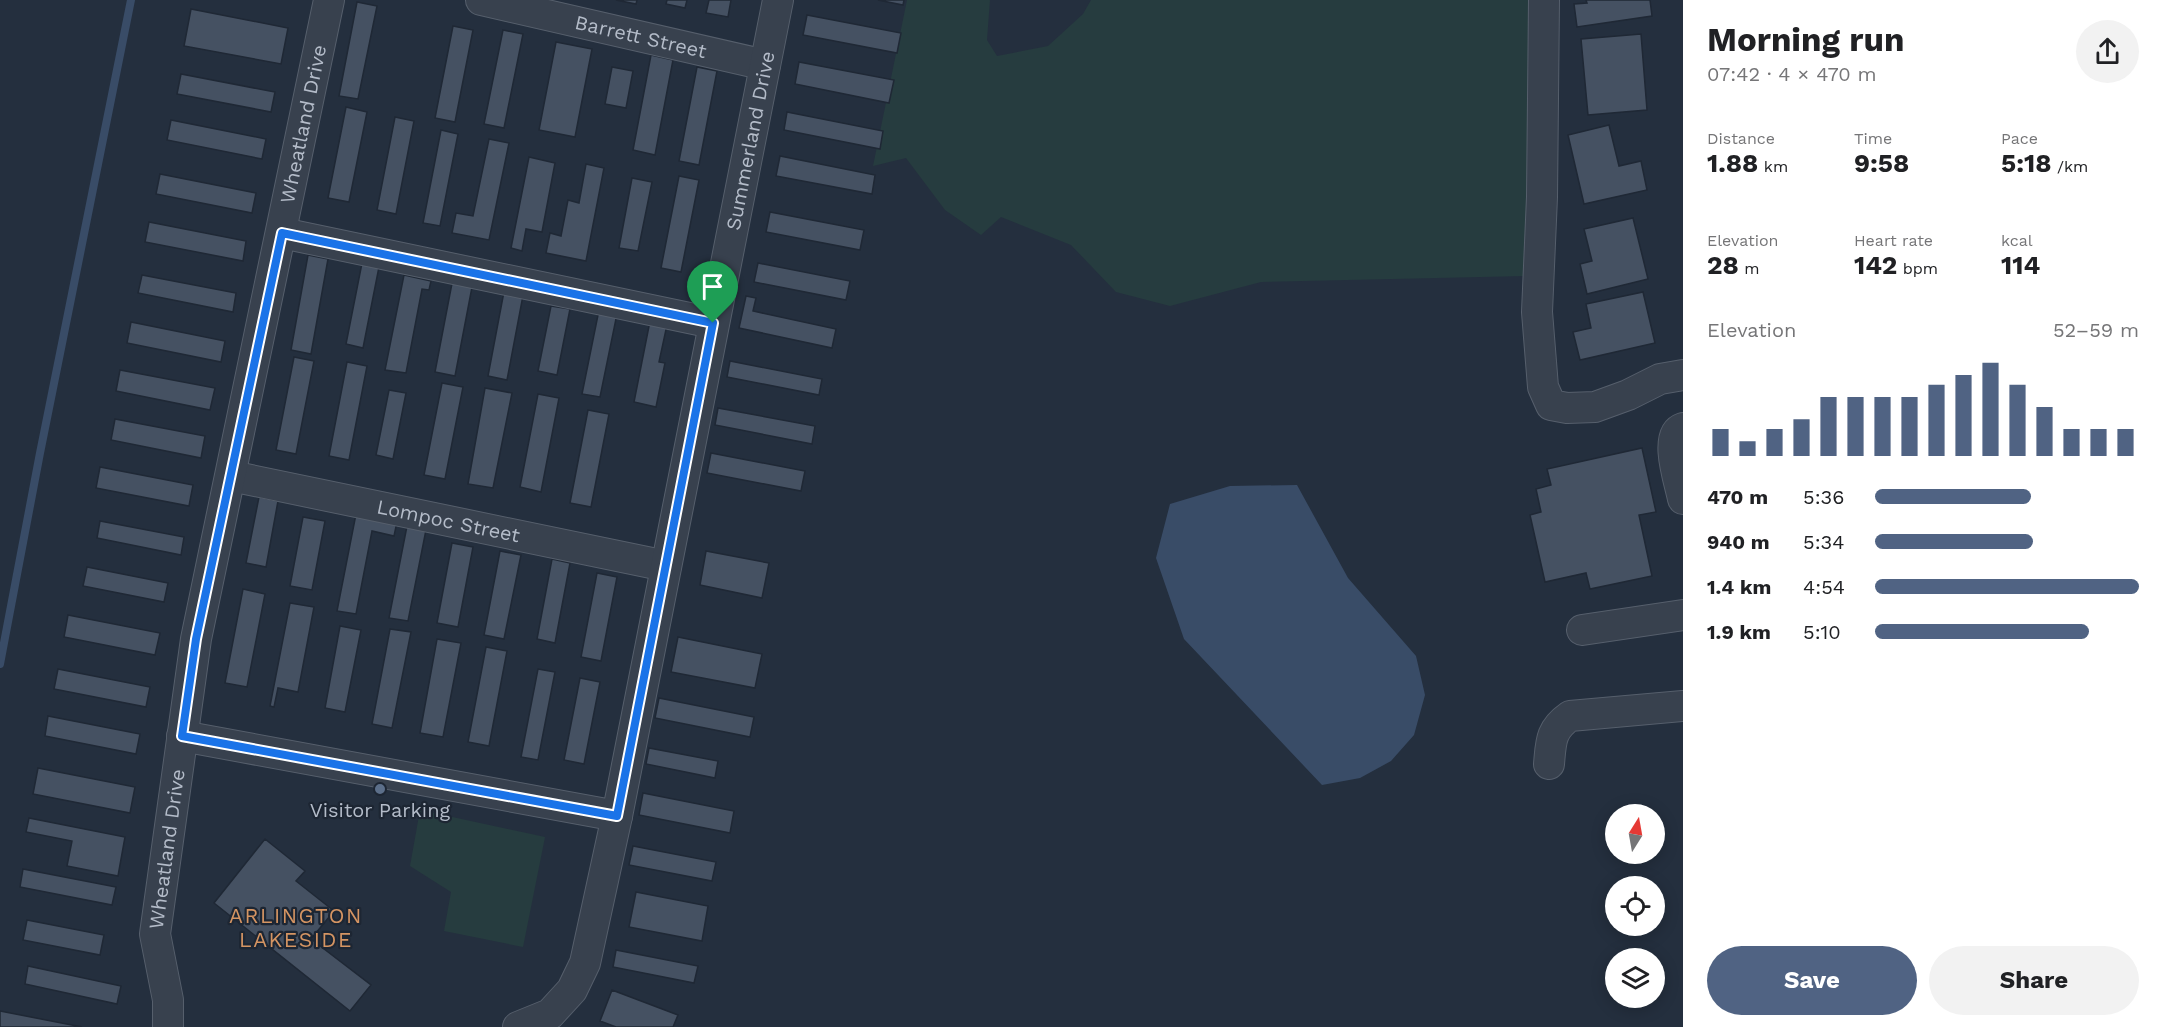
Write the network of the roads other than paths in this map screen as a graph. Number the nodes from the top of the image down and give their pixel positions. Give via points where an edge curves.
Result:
1 (329, 0) edge
2 (481, 0) edge
3 (778, 0) edge
4 (1544, 0) edge
5 (765, 65) junction
6 (282, 233) junction
7 (713, 323) junction
8 (1683, 375) edge
9 (1683, 428) edge
10 (231, 477) junction
11 (1683, 499) edge
12 (666, 566) junction
13 (1683, 615) edge
14 (1582, 630) dead end
15 (1683, 706) edge
16 (182, 736) junction
17 (1549, 764) dead end
18 (617, 816) junction
19 (169, 1026) edge
20 (518, 1027) edge

1 - 6 street, Wheatland Drive
2 - 5 street, Barrett Street
3 - 5 street, Summerland Drive
4 - 8 street via 1538,312 1543,387 1551,405 1595,407 1660,379
5 - 7 street, Summerland Drive
6 - 7 street
6 - 10 street, Wheatland Drive
7 - 12 street, Summerland Drive
9 - 11 street via 1673,437 1672,447
10 - 12 street, Lompoc Street
10 - 16 street, Wheatland Drive via 196,639
12 - 18 street, Summerland Drive
13 - 14 street
15 - 17 street via 1570,716 1558,725
16 - 18 street
16 - 19 street, Wheatland Drive via 155,934
18 - 20 street, Summerland Drive via 585,963 572,990 550,1014

